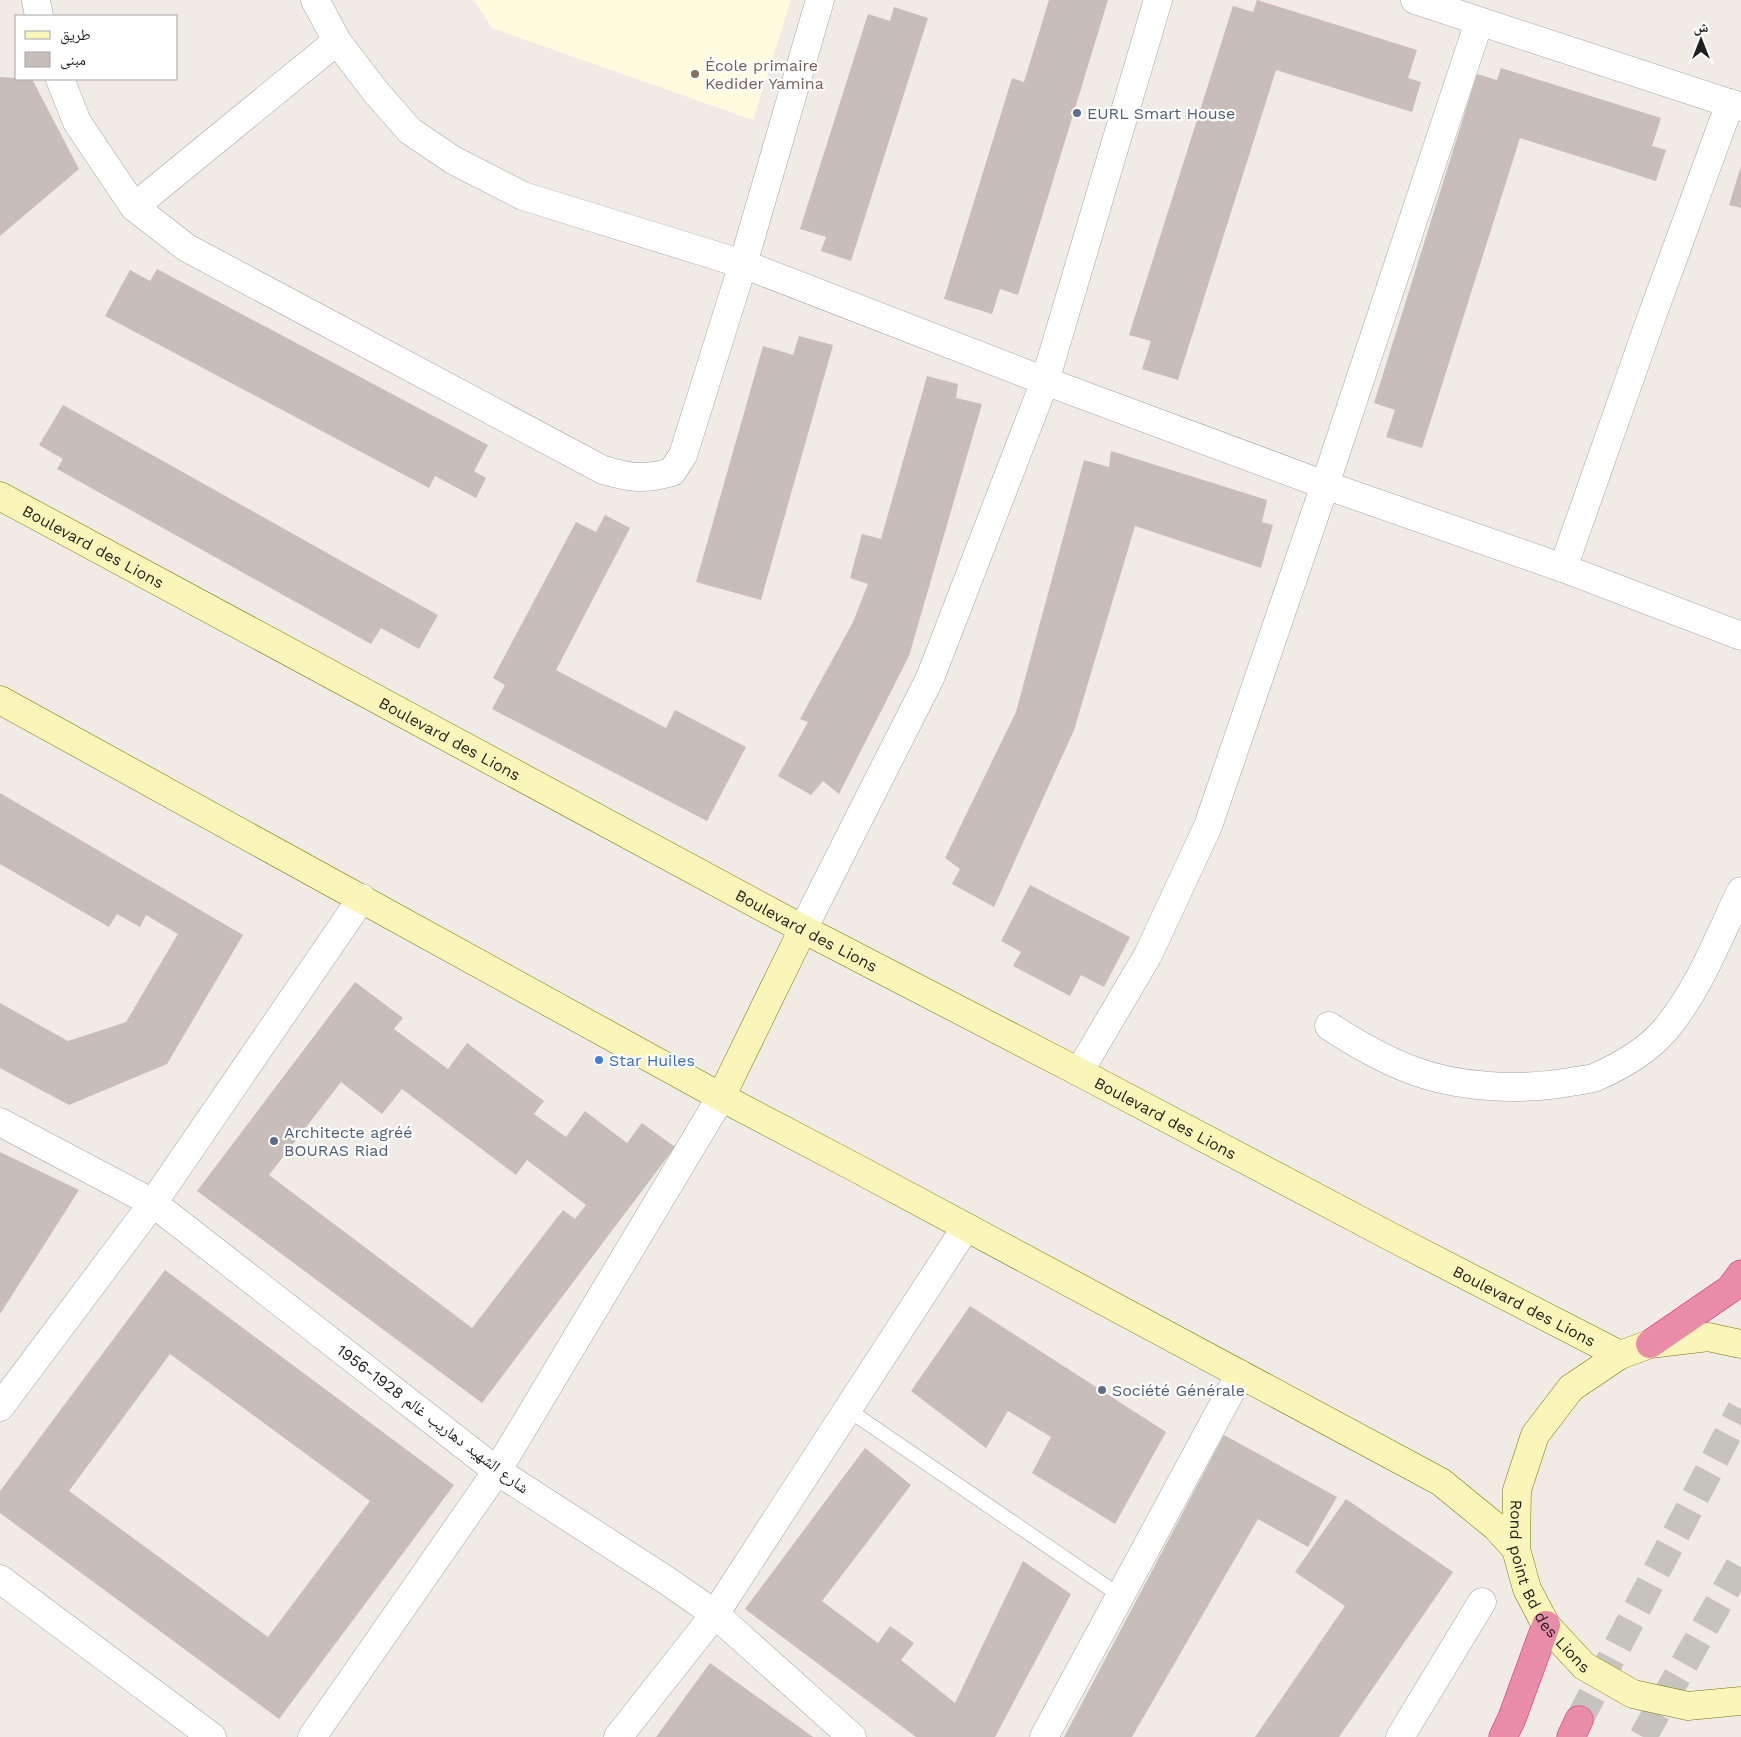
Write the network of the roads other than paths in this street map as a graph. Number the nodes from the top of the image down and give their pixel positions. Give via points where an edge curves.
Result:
1 (36, 0) edge
2 (315, 0) edge
3 (820, 0) edge
4 (1158, 0) edge
5 (1415, 0) edge
6 (38, 15) edge
7 (1479, 22) junction
8 (337, 42) junction
9 (60, 80) edge
10 (1736, 105) edge
11 (134, 207) junction
12 (743, 264) junction
13 (1046, 377) junction
14 (1325, 485) junction
15 (0, 496) edge
16 (1563, 568) junction
17 (1741, 636) edge
18 (0, 700) edge
19 (1741, 891) edge
20 (362, 898) junction
21 (803, 929) junction
22 (1329, 1026) dead end
23 (1079, 1072) junction
24 (721, 1097) junction
25 (0, 1122) edge
26 (153, 1203) junction
27 (966, 1227) junction
28 (1741, 1274) edge
29 (1650, 1344) junction
30 (1741, 1344) edge
31 (1620, 1355) junction
32 (1240, 1374) junction
33 (0, 1407) edge
34 (847, 1408) junction
35 (497, 1471) junction
36 (1516, 1549) junction
37 (0, 1579) edge
38 (1119, 1596) junction
39 (1482, 1602) dead end
40 (715, 1614) junction
41 (1546, 1625) junction
42 (1741, 1701) edge
43 (212, 1737) edge
44 (312, 1737) edge
45 (618, 1737) edge
46 (852, 1737) edge
47 (1044, 1737) edge
48 (1400, 1737) edge
49 (1503, 1737) edge

1 - 6 street
2 - 8 street
3 - 12 street
4 - 13 street
5 - 7 street
7 - 10 street
7 - 14 street
8 - 11 street
8 - 12 street via 410,131 453,160 523,196
9 - 11 street via 77,122
10 - 16 street via 1649,324
11 - 12 street via 187,248 603,470 624,476 651,478 672,472 683,455
12 - 13 street
13 - 14 street
13 - 21 street via 930,678
14 - 16 street
14 - 23 street via 1208,826 1148,954
15 - 21 main road, Boulevard des Lions
16 - 17 street
18 - 20 main road
19 - 22 street via 1687,1002 1676,1017 1635,1057 1595,1077 1549,1086 1502,1088 1456,1082 1411,1070 1368,1051
20 - 24 main road
20 - 26 street
21 - 23 main road, Boulevard des Lions
21 - 24 main road
23 - 31 main road, Boulevard des Lions
24 - 27 main road
24 - 35 street
25 - 26 street, شارع الشهيد دهاريب غالم 1928-1956
26 - 33 street
26 - 35 street, شارع الشهيد دهاريب غالم 1928-1956
27 - 32 main road
27 - 34 street
28 - 29 highway via 1730,1289
29 - 30 main road, Rond point Bd des Lions via 1708,1337
29 - 31 main road, Rond point Bd des Lions
31 - 36 main road, Rond point Bd des Lions via 1571,1388 1535,1435 1517,1490
32 - 36 main road via 1441,1482 1496,1527
32 - 38 street
34 - 38 lane
34 - 40 street
35 - 40 street, شارع الشهيد دهاريب غالم 1928-1956
35 - 44 street
36 - 41 main road, Rond point Bd des Lions via 1527,1589
37 - 43 street
38 - 47 street
39 - 48 street
40 - 45 street
40 - 46 street, شارع الشهيد دهاريب غالم 1928-1956
41 - 42 main road, Rond point Bd des Lions via 1584,1666 1633,1694 1688,1706
41 - 49 highway

